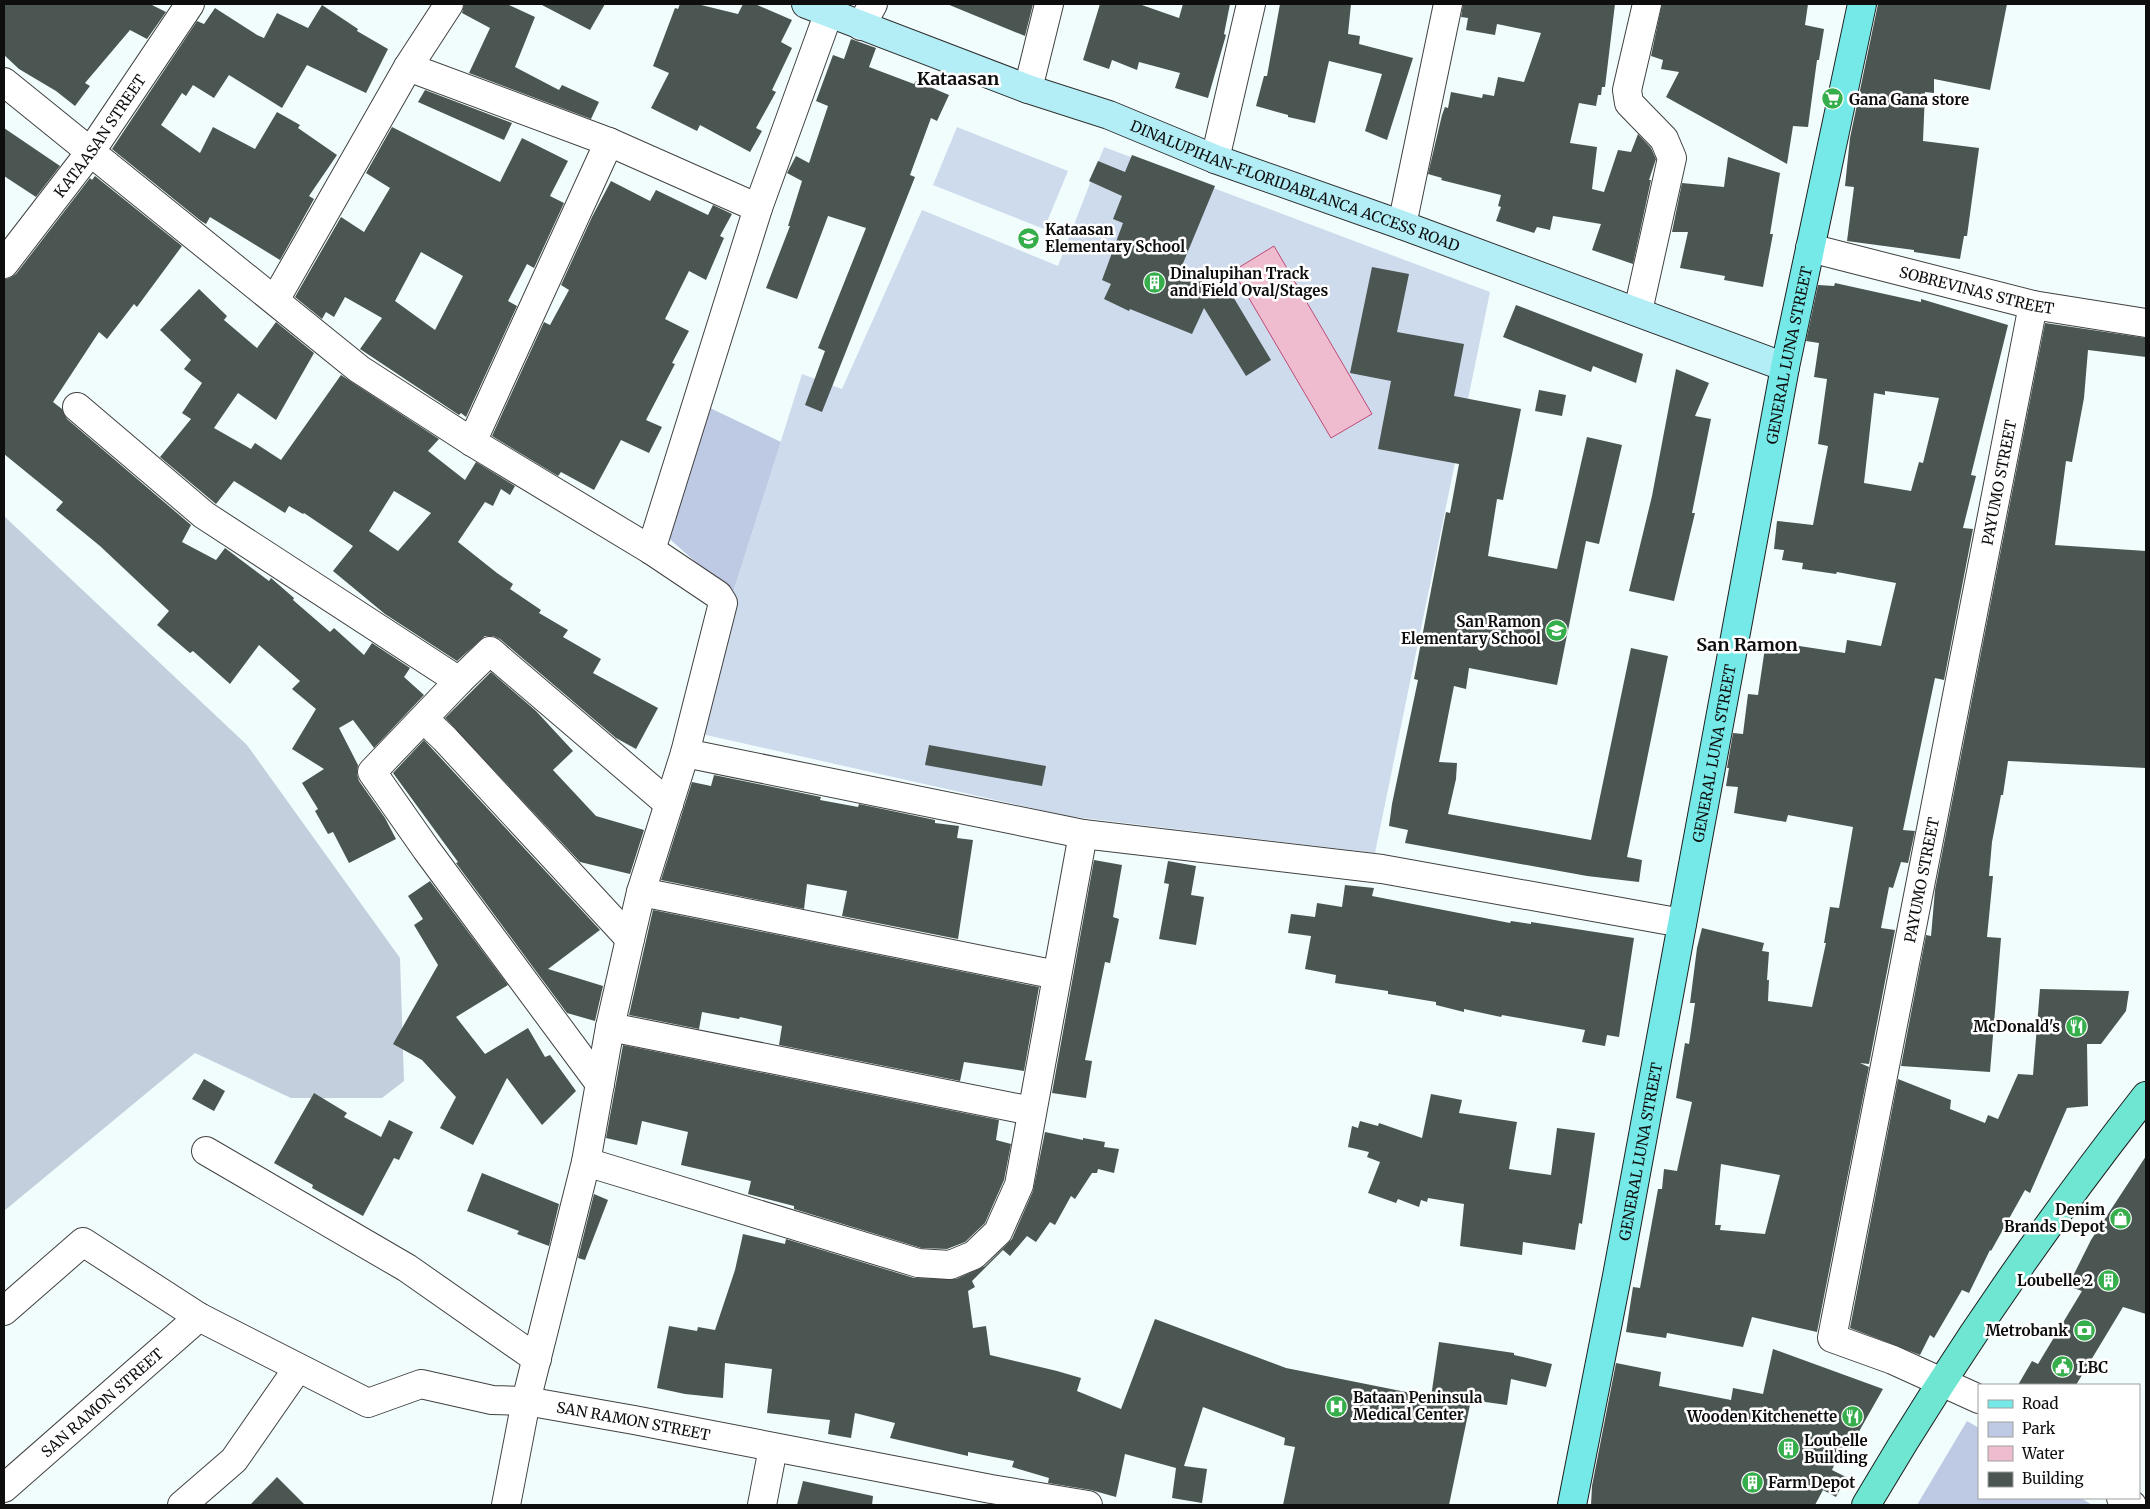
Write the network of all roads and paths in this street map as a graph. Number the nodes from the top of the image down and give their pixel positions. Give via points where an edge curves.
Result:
1 (190, 4) edge
2 (449, 4) edge
3 (1049, 4) edge
4 (1251, 4) edge
5 (1448, 4) edge
6 (1647, 4) edge
7 (1862, 4) edge
8 (817, 8) edge
9 (867, 15) edge
10 (408, 66) junction
11 (4, 82) edge
12 (1028, 89) junction
13 (609, 142) junction
14 (91, 150) junction
15 (1215, 159) junction
16 (758, 208) junction
17 (1402, 225) junction
18 (1810, 248) junction
19 (4, 264) edge
20 (275, 300) junction
21 (2034, 305) junction
22 (1638, 311) junction
23 (2146, 323) edge
24 (1785, 367) junction
25 (77, 408) dead end
26 (472, 442) junction
27 (651, 550) junction
28 (459, 681) junction
29 (424, 719) junction
30 (685, 753) junction
31 (670, 804) junction
32 (1083, 834) junction
33 (641, 892) junction
34 (1682, 923) junction
35 (630, 939) junction
36 (1057, 974) junction
37 (610, 1027) junction
38 (600, 1084) junction
39 (2146, 1096) edge
40 (1032, 1111) junction
41 (206, 1151) dead end
42 (586, 1162) junction
43 (4, 1311) edge
44 (199, 1317) junction
45 (537, 1359) junction
46 (298, 1368) junction
47 (1943, 1382) junction
48 (1978, 1399) edge
49 (526, 1401) junction
50 (773, 1448) junction
51 (4, 1488) edge
52 (990, 1497) edge
53 (182, 1505) edge
54 (506, 1505) edge
55 (762, 1505) edge
56 (1088, 1505) edge
57 (1572, 1505) edge
58 (1866, 1505) edge

1 - 14 street, KATAASAN STREET
2 - 10 street
3 - 12 street
4 - 15 street
5 - 17 street
6 - 22 street via 1626,90 1629,103 1664,139 1672,158
7 - 18 main road, GENERAL LUNA STREET
8 - 9 main road, DINALUPIHAN-FLORIDABLANCA ACCESS ROAD
8 - 16 street
9 - 12 main road, DINALUPIHAN-FLORIDABLANCA ACCESS ROAD
10 - 13 street
10 - 20 street
11 - 14 street
12 - 15 main road, DINALUPIHAN-FLORIDABLANCA ACCESS ROAD via 1109,115
13 - 16 street
13 - 26 street
14 - 19 street, KATAASAN STREET
14 - 20 street
15 - 17 main road, DINALUPIHAN-FLORIDABLANCA ACCESS ROAD
16 - 27 street
17 - 22 main road, DINALUPIHAN-FLORIDABLANCA ACCESS ROAD
18 - 21 street, SOBREVINAS STREET
18 - 24 main road, GENERAL LUNA STREET
20 - 26 street via 359,369
21 - 23 street, SOBREVINAS STREET
21 - 47 street, PAYUMO STREET via 1832,1338
22 - 24 main road, DINALUPIHAN-FLORIDABLANCA ACCESS ROAD
24 - 34 main road, GENERAL LUNA STREET
25 - 28 street via 204,515
26 - 27 street
27 - 30 street via 718,595 723,604
28 - 29 street
28 - 31 street via 490,651
29 - 35 street
29 - 38 street via 372,772
30 - 31 street
30 - 32 street
31 - 33 street
32 - 34 street via 1382,869
32 - 36 street
33 - 35 street
33 - 36 street
34 - 57 main road, GENERAL LUNA STREET
35 - 37 street
36 - 40 street
37 - 38 street
37 - 40 street
38 - 42 street
39 - 47 highway via 2057,1212
40 - 42 street via 1019,1185 998,1232 974,1255 950,1265 918,1263
41 - 45 street via 407,1268
42 - 45 street
43 - 44 street, SAN RAMON STREET via 83,1242
44 - 46 street, SAN RAMON STREET
44 - 51 street, SAN RAMON STREET
45 - 49 street
46 - 49 street, SAN RAMON STREET via 368,1403 421,1384 492,1400
46 - 53 street via 234,1460
47 - 48 street
47 - 58 highway
49 - 50 street, SAN RAMON STREET
49 - 54 street
50 - 52 street, SAN RAMON STREET
50 - 55 street
52 - 56 street, SAN RAMON STREET

